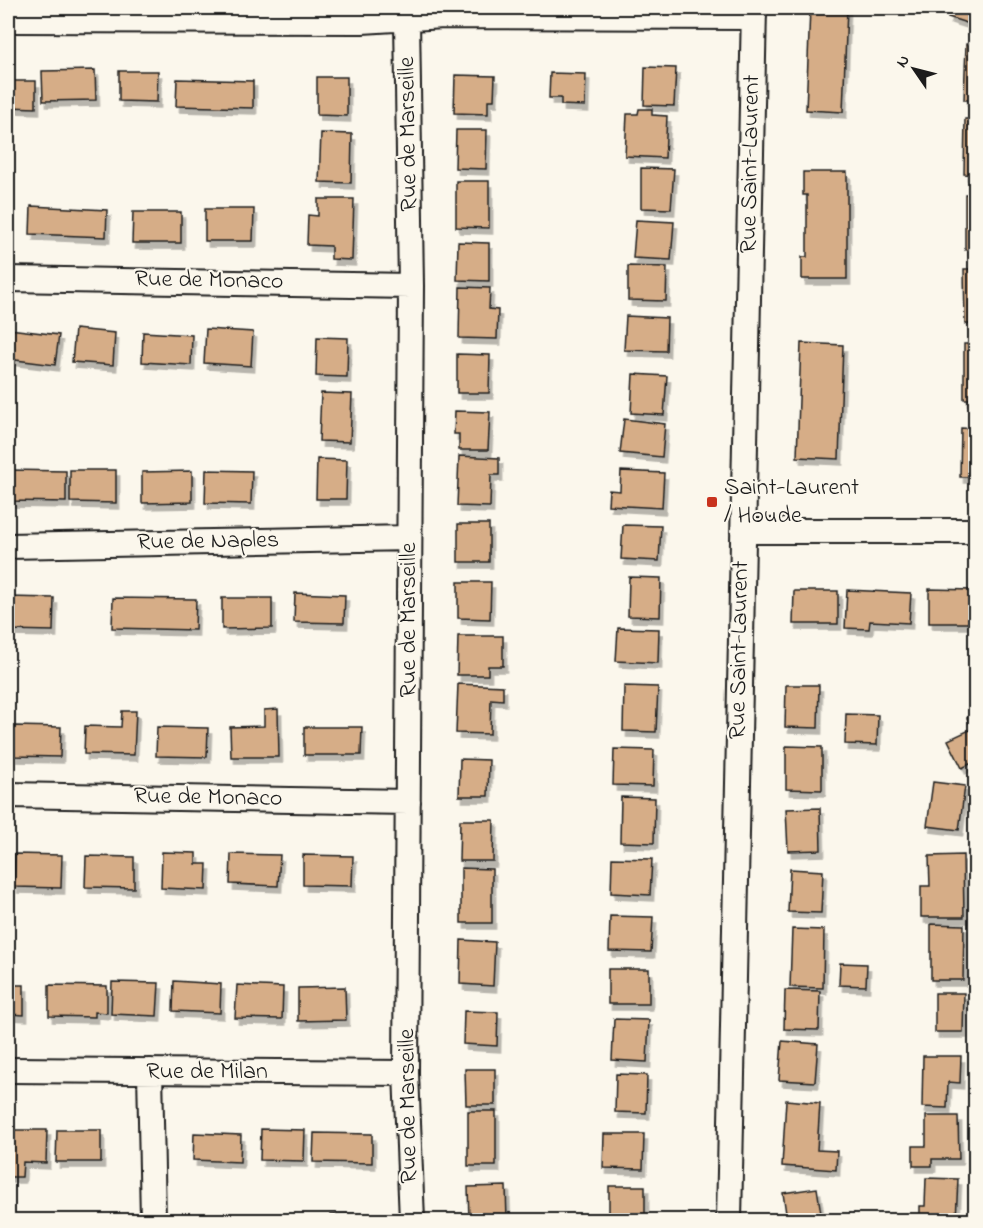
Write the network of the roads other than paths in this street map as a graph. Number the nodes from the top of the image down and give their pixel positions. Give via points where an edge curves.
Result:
1 (754, 12) edge
2 (407, 19) junction
3 (8, 20) edge
4 (8, 279) edge
5 (411, 286) junction
6 (743, 531) junction
7 (975, 531) edge
8 (410, 538) junction
9 (8, 546) edge
10 (8, 795) edge
11 (408, 802) junction
12 (8, 1070) edge
13 (150, 1071) junction
14 (406, 1073) junction
15 (153, 1221) edge
16 (412, 1221) edge
17 (729, 1221) edge

1 - 2 street
1 - 6 street, Rue Saint-Laurent
2 - 3 street
2 - 5 street, Rue de Marseille
4 - 5 street, Rue de Monaco
5 - 8 street, Rue de Marseille
6 - 7 street
6 - 17 street, Rue Saint-Laurent
8 - 9 street, Rue de Naples
8 - 11 street, Rue de Marseille
10 - 11 street, Rue de Monaco
11 - 14 street, Rue de Marseille
12 - 13 street, Rue de Milan
13 - 14 street, Rue de Milan
13 - 15 street
14 - 16 street, Rue de Marseille

